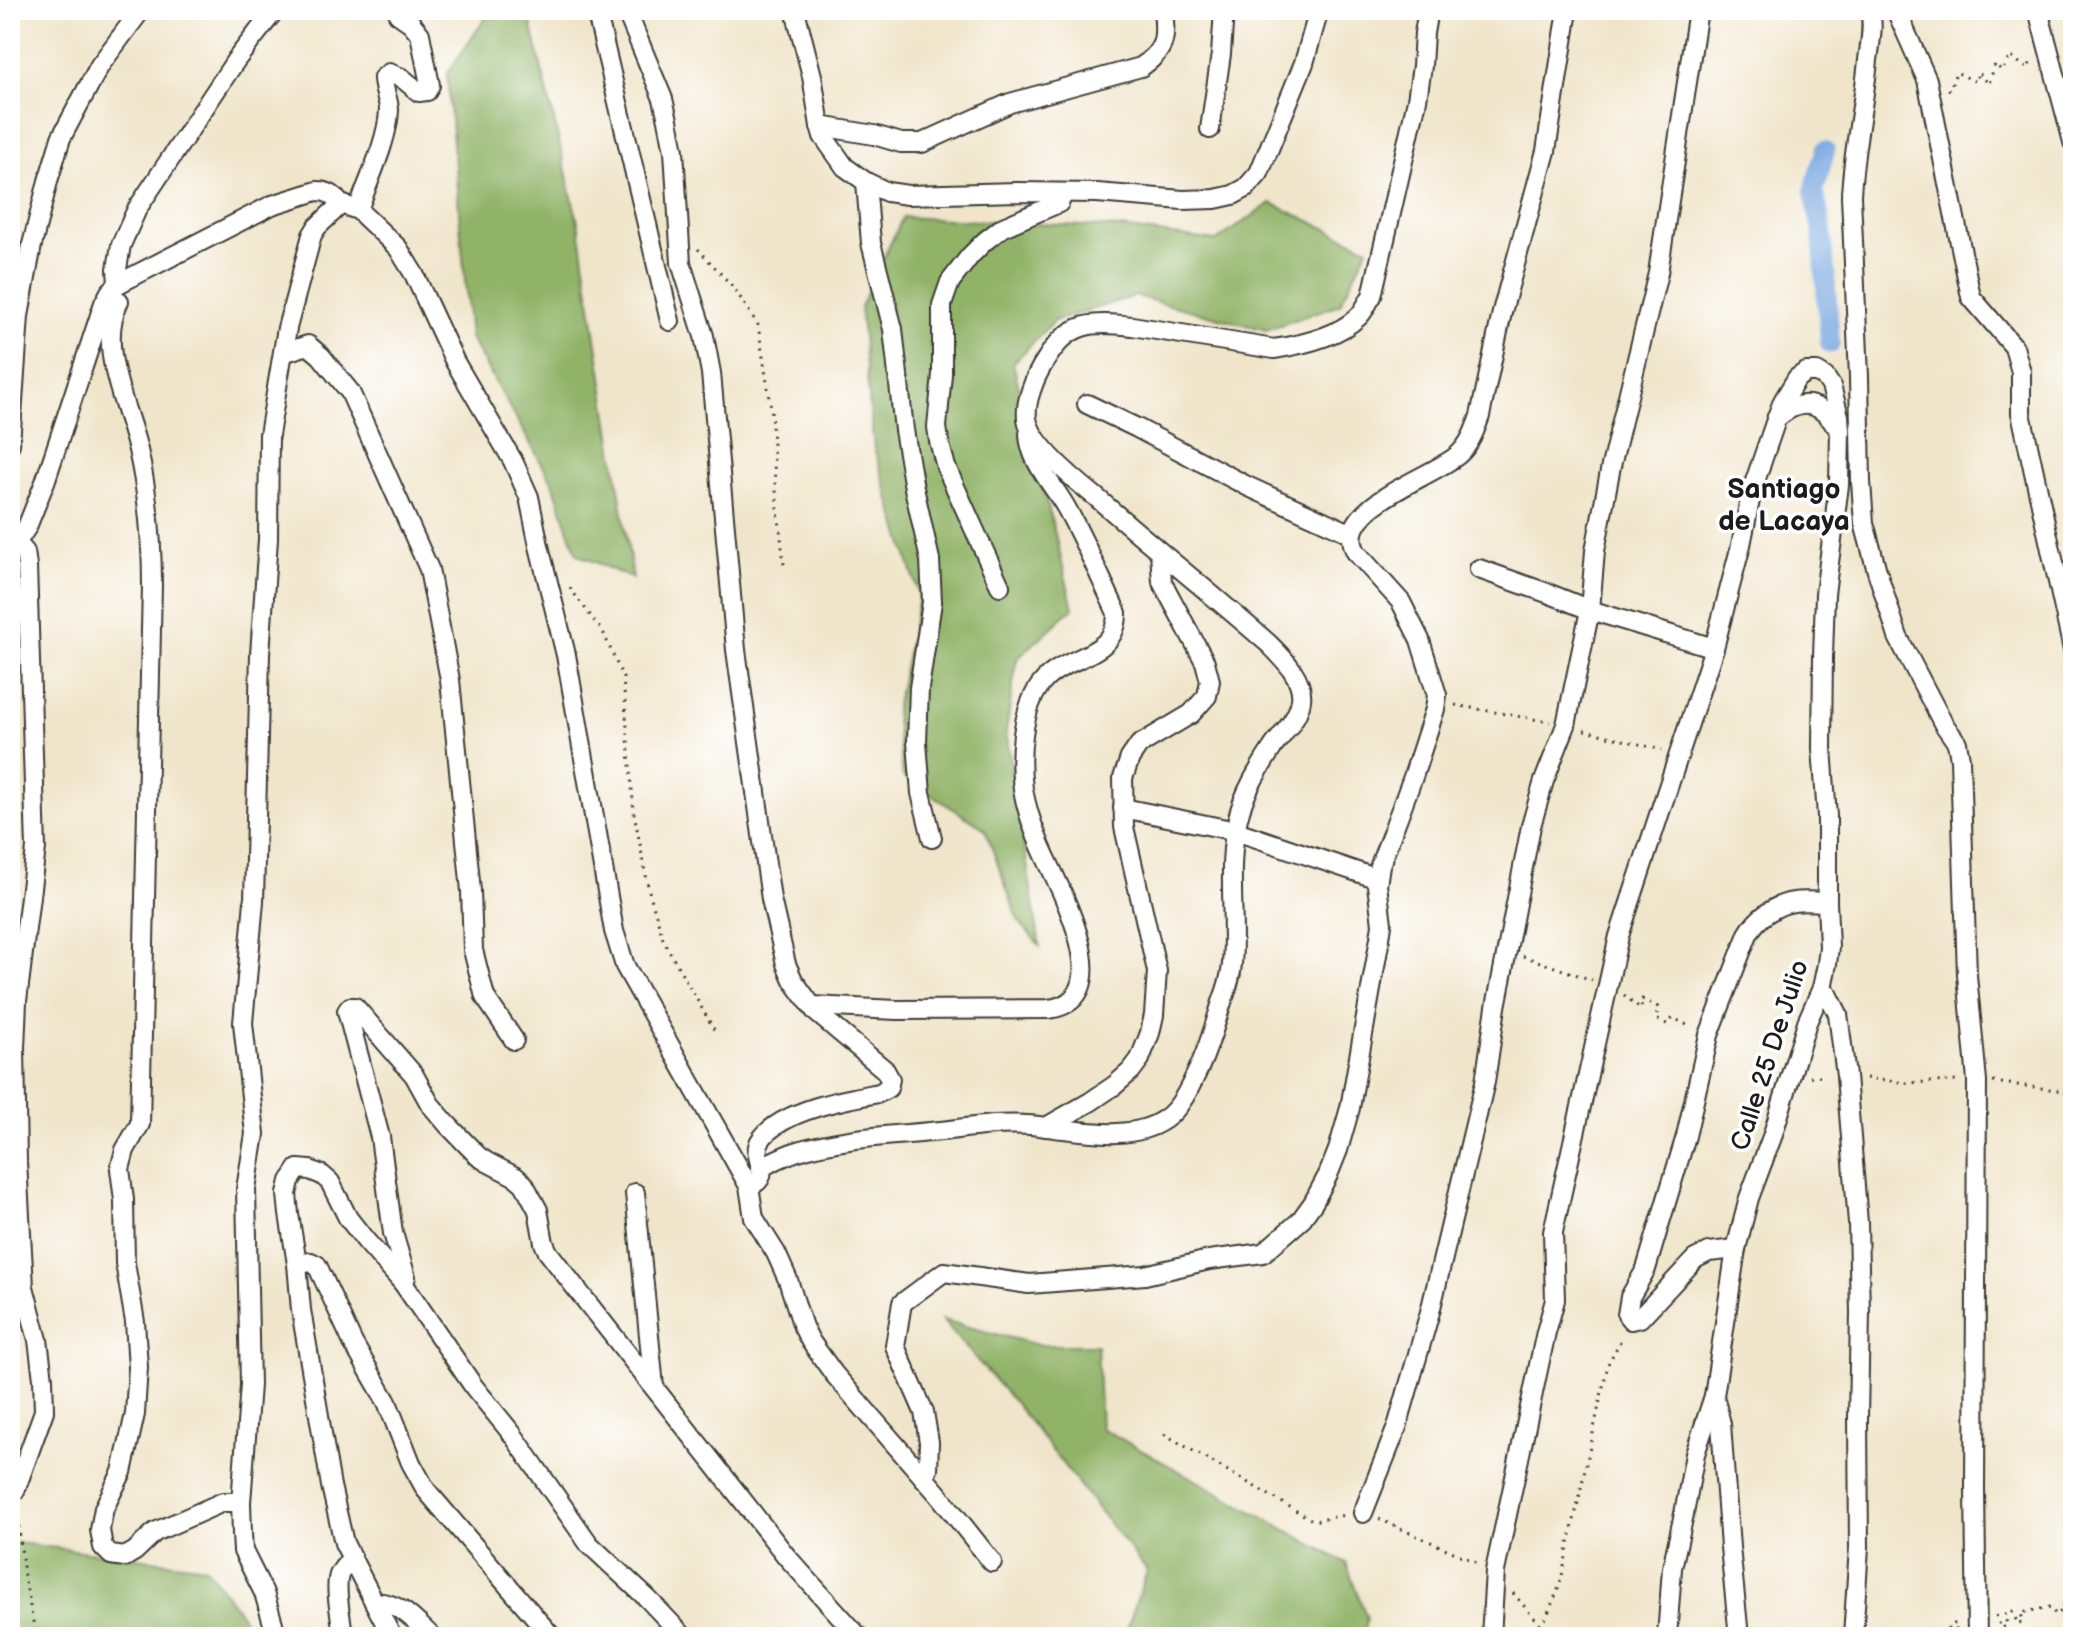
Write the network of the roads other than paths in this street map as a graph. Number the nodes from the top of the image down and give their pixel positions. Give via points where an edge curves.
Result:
1 (141, 10) edge
2 (275, 10) edge
3 (596, 10) edge
4 (626, 10) edge
5 (795, 10) edge
6 (1163, 10) edge
7 (1224, 10) edge
8 (1319, 10) edge
9 (1428, 10) edge
10 (1568, 10) edge
11 (1698, 10) edge
12 (1870, 10) edge
13 (1896, 10) edge
14 (2038, 10) edge
15 (398, 14) dead end
16 (820, 126) junction
17 (1210, 129) dead end
18 (2073, 142) edge
19 (866, 182) junction
20 (1064, 193) junction
21 (338, 203) junction
22 (358, 210) junction
23 (124, 282) junction
24 (670, 321) dead end
25 (283, 353) junction
26 (1087, 404) dead end
27 (1777, 417) junction
28 (1029, 428) junction
29 (1840, 430) junction
30 (10, 444) edge
31 (1861, 482) junction
32 (1839, 485) junction
33 (1352, 534) junction
34 (14, 538) edge
35 (1160, 552) junction
36 (1479, 569) dead end
37 (1000, 586) dead end
38 (1590, 610) junction
39 (1714, 648) junction
40 (2073, 650) edge
41 (1123, 808) junction
42 (1236, 831) junction
43 (932, 838) dead end
44 (1378, 879) junction
45 (1827, 902) junction
46 (1822, 988) junction
47 (812, 1006) junction
48 (514, 1040) dead end
49 (1046, 1127) junction
50 (761, 1167) junction
51 (749, 1186) junction
52 (635, 1193) dead end
53 (1736, 1249) junction
54 (297, 1264) junction
55 (403, 1283) junction
56 (654, 1387) junction
57 (1714, 1396) junction
58 (924, 1478) junction
59 (15, 1491) road end
60 (241, 1502) junction
61 (1363, 1513) road end
62 (352, 1558) junction
63 (992, 1562) dead end
64 (374, 1602) junction
65 (1974, 1632) edge
66 (277, 1637) edge
67 (343, 1637) edge
68 (392, 1637) edge
69 (432, 1637) edge
70 (552, 1637) edge
71 (684, 1637) edge
72 (859, 1637) edge
73 (1491, 1637) edge
74 (1667, 1637) edge
75 (1739, 1637) edge
76 (1853, 1637) edge

1 - 30 street via 100,65 61,138 48,181 19,316
2 - 23 street via 137,209 121,245 117,269
3 - 24 street
4 - 47 street via 663,99 674,151 681,263 711,373 736,650 771,899 786,964
5 - 16 street
6 - 16 street via 1164,42 1141,67 1010,103 922,143
7 - 17 street
8 - 20 street via 1271,145 1246,188 1215,199 1183,200
9 - 28 street via 1407,149 1372,296 1360,316 1326,335 1274,349 1111,324 1072,330 1053,348 1032,388
10 - 33 street via 1546,151 1475,430 1460,454 1377,502
11 - 38 street via 1658,273 1611,466
12 - 31 street via 1851,196
13 - 40 street via 1927,80 1971,297 2014,347 2021,372 2021,413
14 - 18 street
15 - 22 street via 420,34 430,85 419,92 402,78 389,73 383,78 389,107 385,134
16 - 19 street via 845,167
19 - 20 street via 908,195
19 - 43 street via 871,243 893,329 904,430 930,560 932,602 920,675 917,742
20 - 37 street via 1059,203 1003,227 985,241 950,282 942,305 939,441
21 - 22 street
21 - 23 street via 317,191 272,205
21 - 25 street via 312,235
22 - 51 street via 398,248 414,274 529,497 566,655 614,931 625,966
23 - 34 street via 104,303 45,482 27,527
23 - 60 street via 128,289 112,315 110,347 138,451 152,556 140,1124 120,1169 138,1367 126,1459 104,1508 103,1547 125,1557 155,1532 223,1502
25 - 48 street via 308,345 350,392 429,569 450,680 473,950 485,997
25 - 60 street via 269,435 254,901 243,1023 255,1134 246,1189 250,1385
26 - 33 street
27 - 29 street via 1810,405 1825,411
27 - 29 street, Calle 25 De Julio via 1797,378 1814,372 1831,386
27 - 39 street via 1752,490
28 - 35 street via 1068,474
28 - 47 street via 1034,456 1068,510 1117,613 1117,627 1103,645 1043,680 1032,698 1021,755 1030,816 1079,937 1084,963 1080,989 1057,1009
29 - 32 street, Calle 25 De Julio
31 - 32 street
31 - 65 street via 1864,523 1898,637 1959,749 1967,975 1977,1081
32 - 45 street, Calle 25 De Julio via 1823,657
33 - 44 street via 1356,552 1401,602 1420,640 1437,695
34 - 59 street via 25,552 27,566 36,848 17,1001 17,1162 24,1287 38,1340 44,1411
35 - 41 street via 1162,582 1210,681 1207,696 1191,714 1139,745 1130,758 1123,778
35 - 42 street via 1269,644 1299,684 1302,699 1297,712 1247,793
36 - 38 street
38 - 39 street
38 - 61 street via 1566,725 1531,826 1485,1082 1430,1312 1397,1427
39 - 73 street via 1623,921 1607,985 1553,1232 1555,1300 1495,1571
41 - 42 street
41 - 49 street via 1157,971 1150,1033 1131,1071
42 - 44 street
42 - 49 street via 1229,983 1193,1082 1166,1119 1133,1132
44 - 58 street via 1382,924 1350,1108 1328,1175 1300,1221 1263,1253 1145,1275 1029,1284 944,1272 902,1303 895,1346 924,1412 929,1442
45 - 46 street, Calle 25 De Julio via 1829,947
45 - 53 street via 1794,902 1779,908 1764,915 1748,934 1709,1035 1686,1136 1627,1315 1631,1320 1649,1311 1695,1259
46 - 53 street, Calle 25 De Julio
46 - 76 street via 1838,1014 1858,1223 1859,1547
47 - 50 street via 885,1070 890,1084 879,1093 811,1109 773,1127 758,1145
49 - 50 street via 972,1127 866,1138 821,1145
50 - 51 street via 760,1181
51 - 58 street via 754,1218 782,1267 811,1342
52 - 56 street
53 - 57 street, Calle 25 De Julio
54 - 55 street via 287,1194 298,1169 330,1182 348,1218
54 - 62 street via 321,1435 344,1543
54 - 70 street via 317,1265 426,1490
55 - 56 street via 382,1146 350,1007 414,1075 430,1104 466,1145 524,1184 538,1210 548,1252
55 - 71 street via 589,1544
56 - 72 street via 787,1557
57 - 74 street, Calle 25 De Julio via 1695,1454 1672,1568
57 - 75 street via 1721,1424
58 - 63 street
60 - 66 street via 243,1551 264,1593
62 - 64 street
62 - 67 street via 338,1577
64 - 68 street
64 - 69 street via 393,1604

